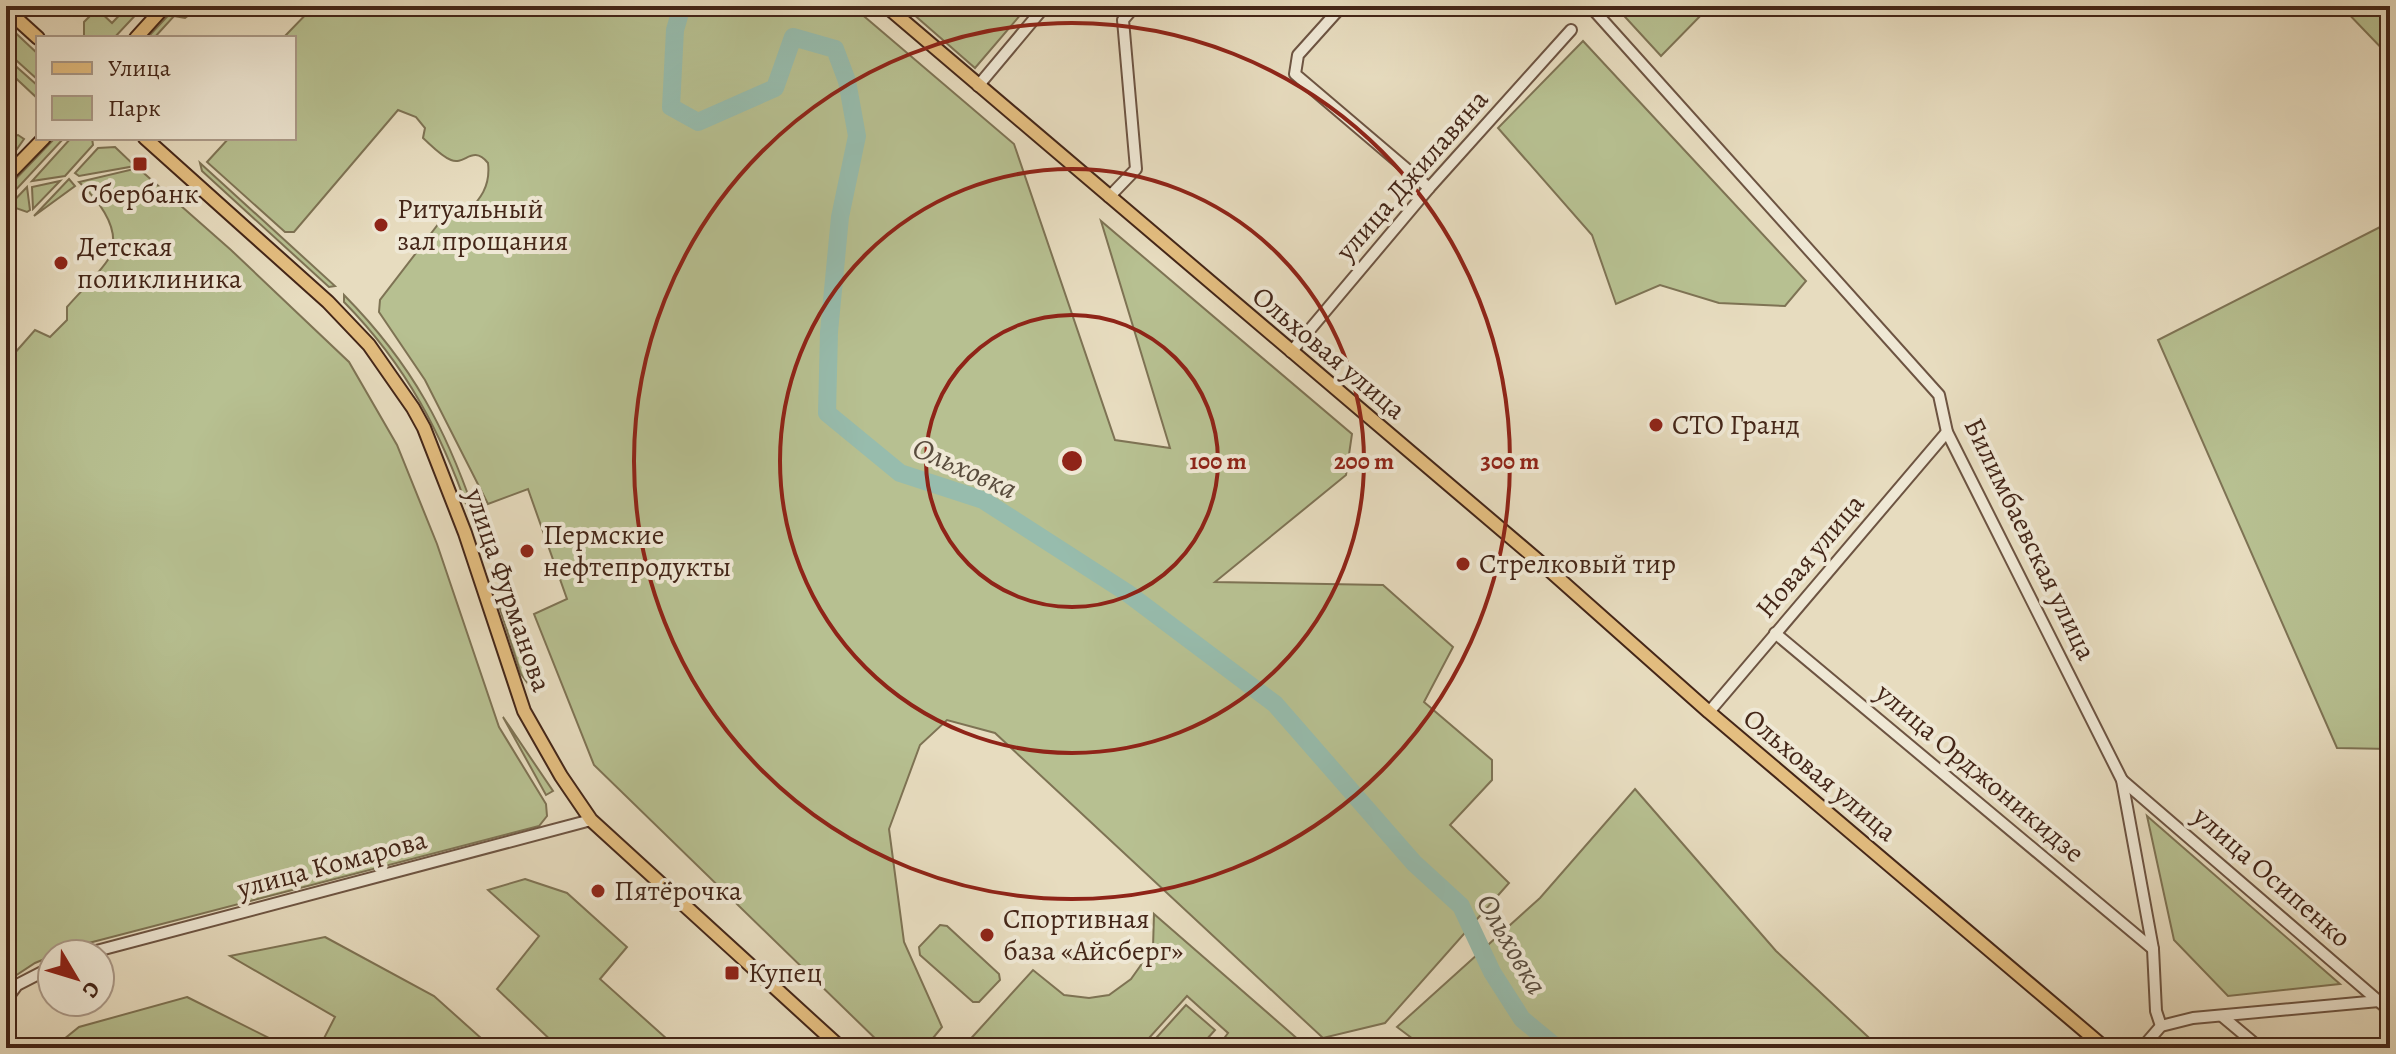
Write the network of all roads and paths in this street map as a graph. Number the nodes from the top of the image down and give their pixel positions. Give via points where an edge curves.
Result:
1 (165, 6) edge
2 (886, 6) edge
3 (1045, 6) edge
4 (1135, 6) edge
5 (1342, 6) edge
6 (1590, 6) edge
7 (6, 9) edge
8 (1571, 30) dead end
9 (36, 36) edge
10 (138, 36) edge
11 (978, 86) junction
12 (42, 140) edge
13 (147, 140) edge
14 (6, 177) edge
15 (1429, 188) junction
16 (1109, 197) junction
17 (1291, 352) junction
18 (1947, 432) junction
19 (1775, 633) junction
20 (1709, 712) junction
21 (2122, 780) junction
22 (591, 820) junction
23 (116, 946) edge
24 (2153, 949) junction
25 (36, 975) edge
26 (6, 1000) edge
27 (2385, 1001) edge
28 (2390, 1011) edge
29 (2223, 1017) junction
30 (2161, 1026) junction
31 (841, 1048) edge
32 (2105, 1048) edge
33 (2142, 1048) edge
34 (2260, 1048) edge

1 - 10 main road
2 - 11 main road, Ольховая улица
3 - 11 street
4 - 16 street via 1123,20 1136,169
5 - 15 street via 1298,55 1295,74
6 - 18 street, Билимбаевская улица via 1939,395
7 - 9 main road
8 - 15 street, улица Джилавяна
11 - 16 main road, Ольховая улица
12 - 14 main road
13 - 22 main road, улица Фурманова via 328,302 369,345 413,408 465,533 524,711
15 - 17 street, улица Джилавяна
16 - 17 main road, Ольховая улица
17 - 20 main road, Ольховая улица
18 - 19 street, Новая улица
18 - 21 street, Билимбаевская улица
19 - 20 street, Новая улица
19 - 24 street, улица Орджоникидзе
20 - 32 main road, Ольховая улица
21 - 24 street, Билимбаевская улица
21 - 27 street, улица Осипенко
22 - 23 street, улица Комарова
22 - 31 main road, улица Фурманова
24 - 30 street, Билимбаевская улица
25 - 26 street via 17,985
27 - 28 street, улица Осипенко
27 - 29 street
29 - 30 street
29 - 34 street
30 - 33 street

